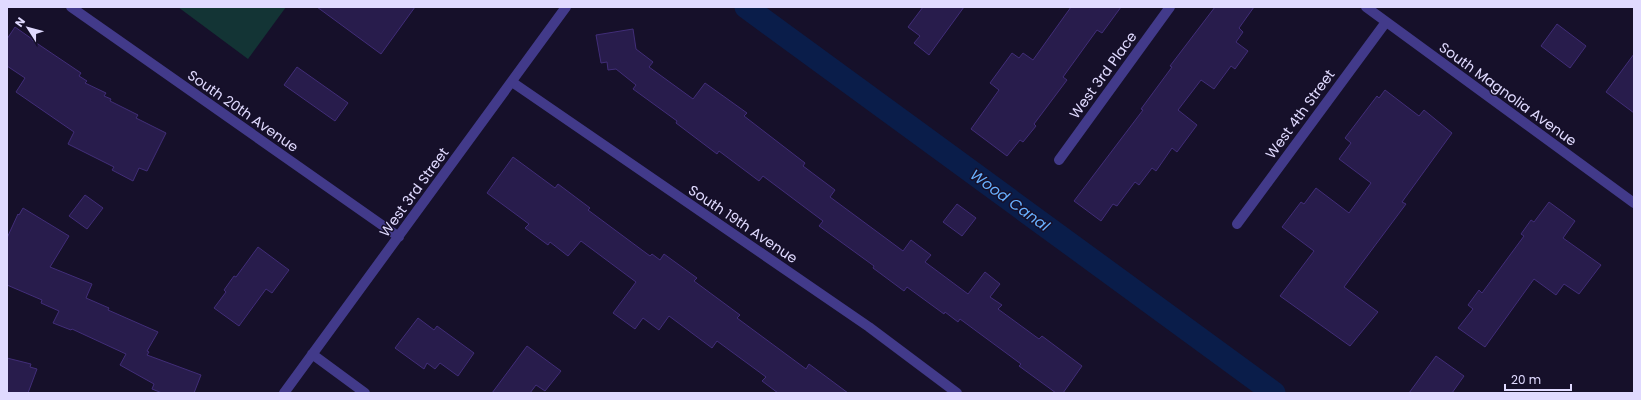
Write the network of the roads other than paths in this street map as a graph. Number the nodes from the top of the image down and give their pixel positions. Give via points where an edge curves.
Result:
1 (71, 7) edge
2 (566, 7) edge
3 (1170, 7) edge
4 (1366, 7) edge
5 (1386, 22) junction
6 (512, 82) junction
7 (1058, 160) dead end
8 (1634, 203) edge
9 (1237, 224) dead end
10 (399, 237) junction
11 (312, 354) junction
12 (284, 393) edge
13 (365, 393) edge
14 (957, 393) edge

1 - 10 street, South 20th Avenue
2 - 6 street, West 3rd Street
3 - 7 street, West 3rd Place
4 - 5 street, South Magnolia Avenue
5 - 8 street, South Magnolia Avenue
5 - 9 street, West 4th Street
6 - 10 street, West 3rd Street
6 - 14 street, South 19th Avenue via 862,322
10 - 11 street, West 3rd Street
11 - 12 street, West 3rd Street
11 - 13 street

